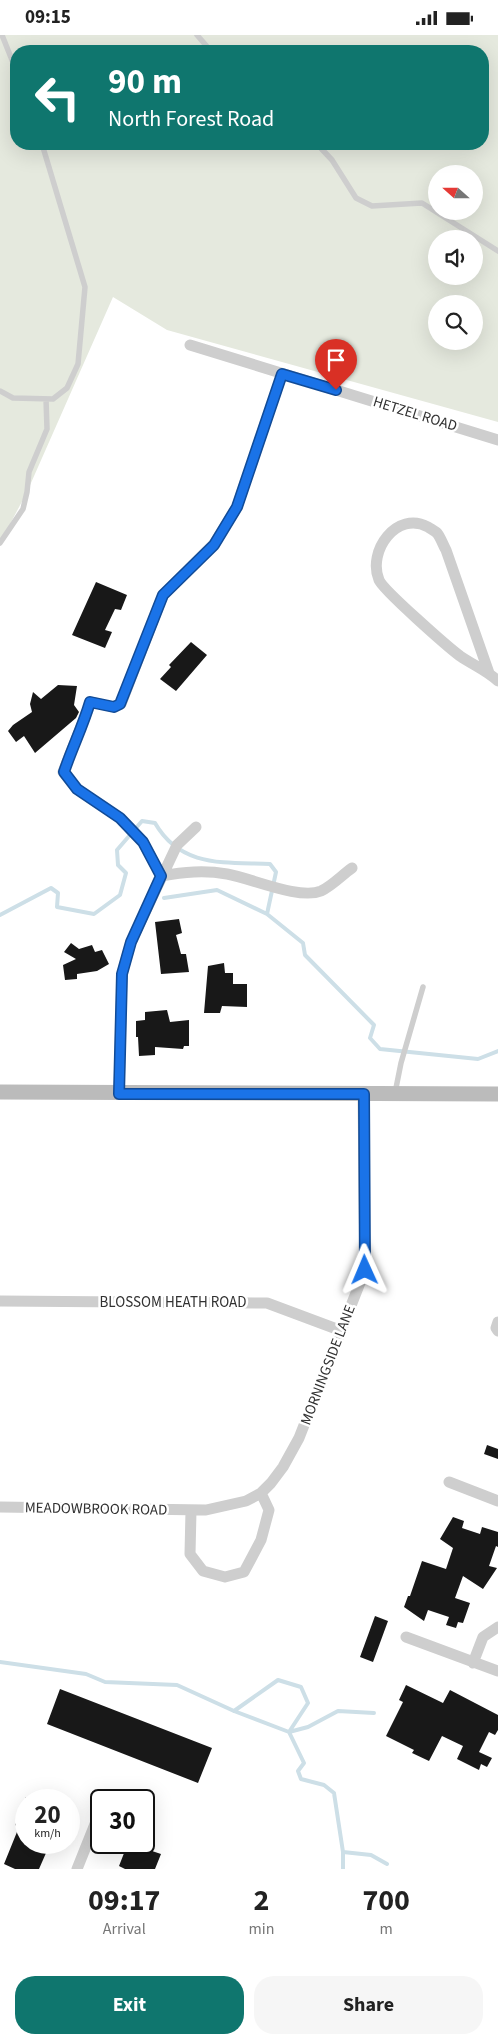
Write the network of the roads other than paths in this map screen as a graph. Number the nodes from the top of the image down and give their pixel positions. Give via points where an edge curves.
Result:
1 (2, 35) edge
2 (197, 35) edge
3 (206, 45) edge
4 (10, 55) edge
5 (44, 150) edge
6 (323, 150) edge
7 (498, 251) edge
8 (190, 345) dead end
9 (282, 374) junction
10 (0, 391) edge
11 (46, 399) junction
12 (498, 440) edge
13 (0, 543) edge
14 (489, 673) junction
15 (498, 681) edge
16 (196, 827) dead end
17 (352, 869) dead end
18 (161, 876) junction
19 (423, 987) dead end
20 (0, 1092) edge
21 (119, 1094) junction
22 (364, 1094) junction
23 (395, 1094) junction
24 (498, 1094) edge
25 (0, 1301) edge
26 (498, 1321) edge
27 (342, 1331) junction
28 (498, 1331) edge
29 (449, 1482) dead end
30 (260, 1493) junction
31 (498, 1501) edge
32 (0, 1507) edge
33 (191, 1511) junction
34 (498, 1627) edge
35 (406, 1637) dead end
36 (473, 1663) junction
37 (498, 1671) edge
38 (90, 1836) edge
39 (77, 1869) edge

1 - 4 lane
2 - 3 lane
5 - 11 lane via 85,287 78,364 67,388 53,399
6 - 7 lane via 356,197 372,206 422,203
8 - 9 street, HETZEL ROAD
9 - 12 street, HETZEL ROAD
9 - 18 street via 237,507 214,545 163,595 120,704 114,707 90,702 64,772 77,789 120,818 143,842
10 - 11 lane via 13,399
11 - 13 lane via 47,429 29,472 23,509
14 - 14 street via 437,532 422,524 404,523 389,532 380,549 379,580 460,655
14 - 15 street
16 - 18 street via 176,845
17 - 18 street via 320,891 292,893 226,873 193,871
18 - 21 street via 131,942 122,974
19 - 23 lane
20 - 21 main road
21 - 22 main road
22 - 23 main road
22 - 27 street, MORNINGSIDE LANE via 365,1270
23 - 24 main road
25 - 27 street, BLOSSOM HEATH ROAD via 267,1303
26 - 28 street
27 - 30 street, MORNINGSIDE LANE via 299,1438 283,1467
29 - 31 street
30 - 33 street, MORNINGSIDE LANE via 225,1507
30 - 33 street via 269,1510 261,1540 244,1572 225,1577 203,1571 190,1554
32 - 33 street, MEADOWBROOK ROAD
34 - 36 street via 483,1637
35 - 36 street
36 - 37 street
38 - 39 street

